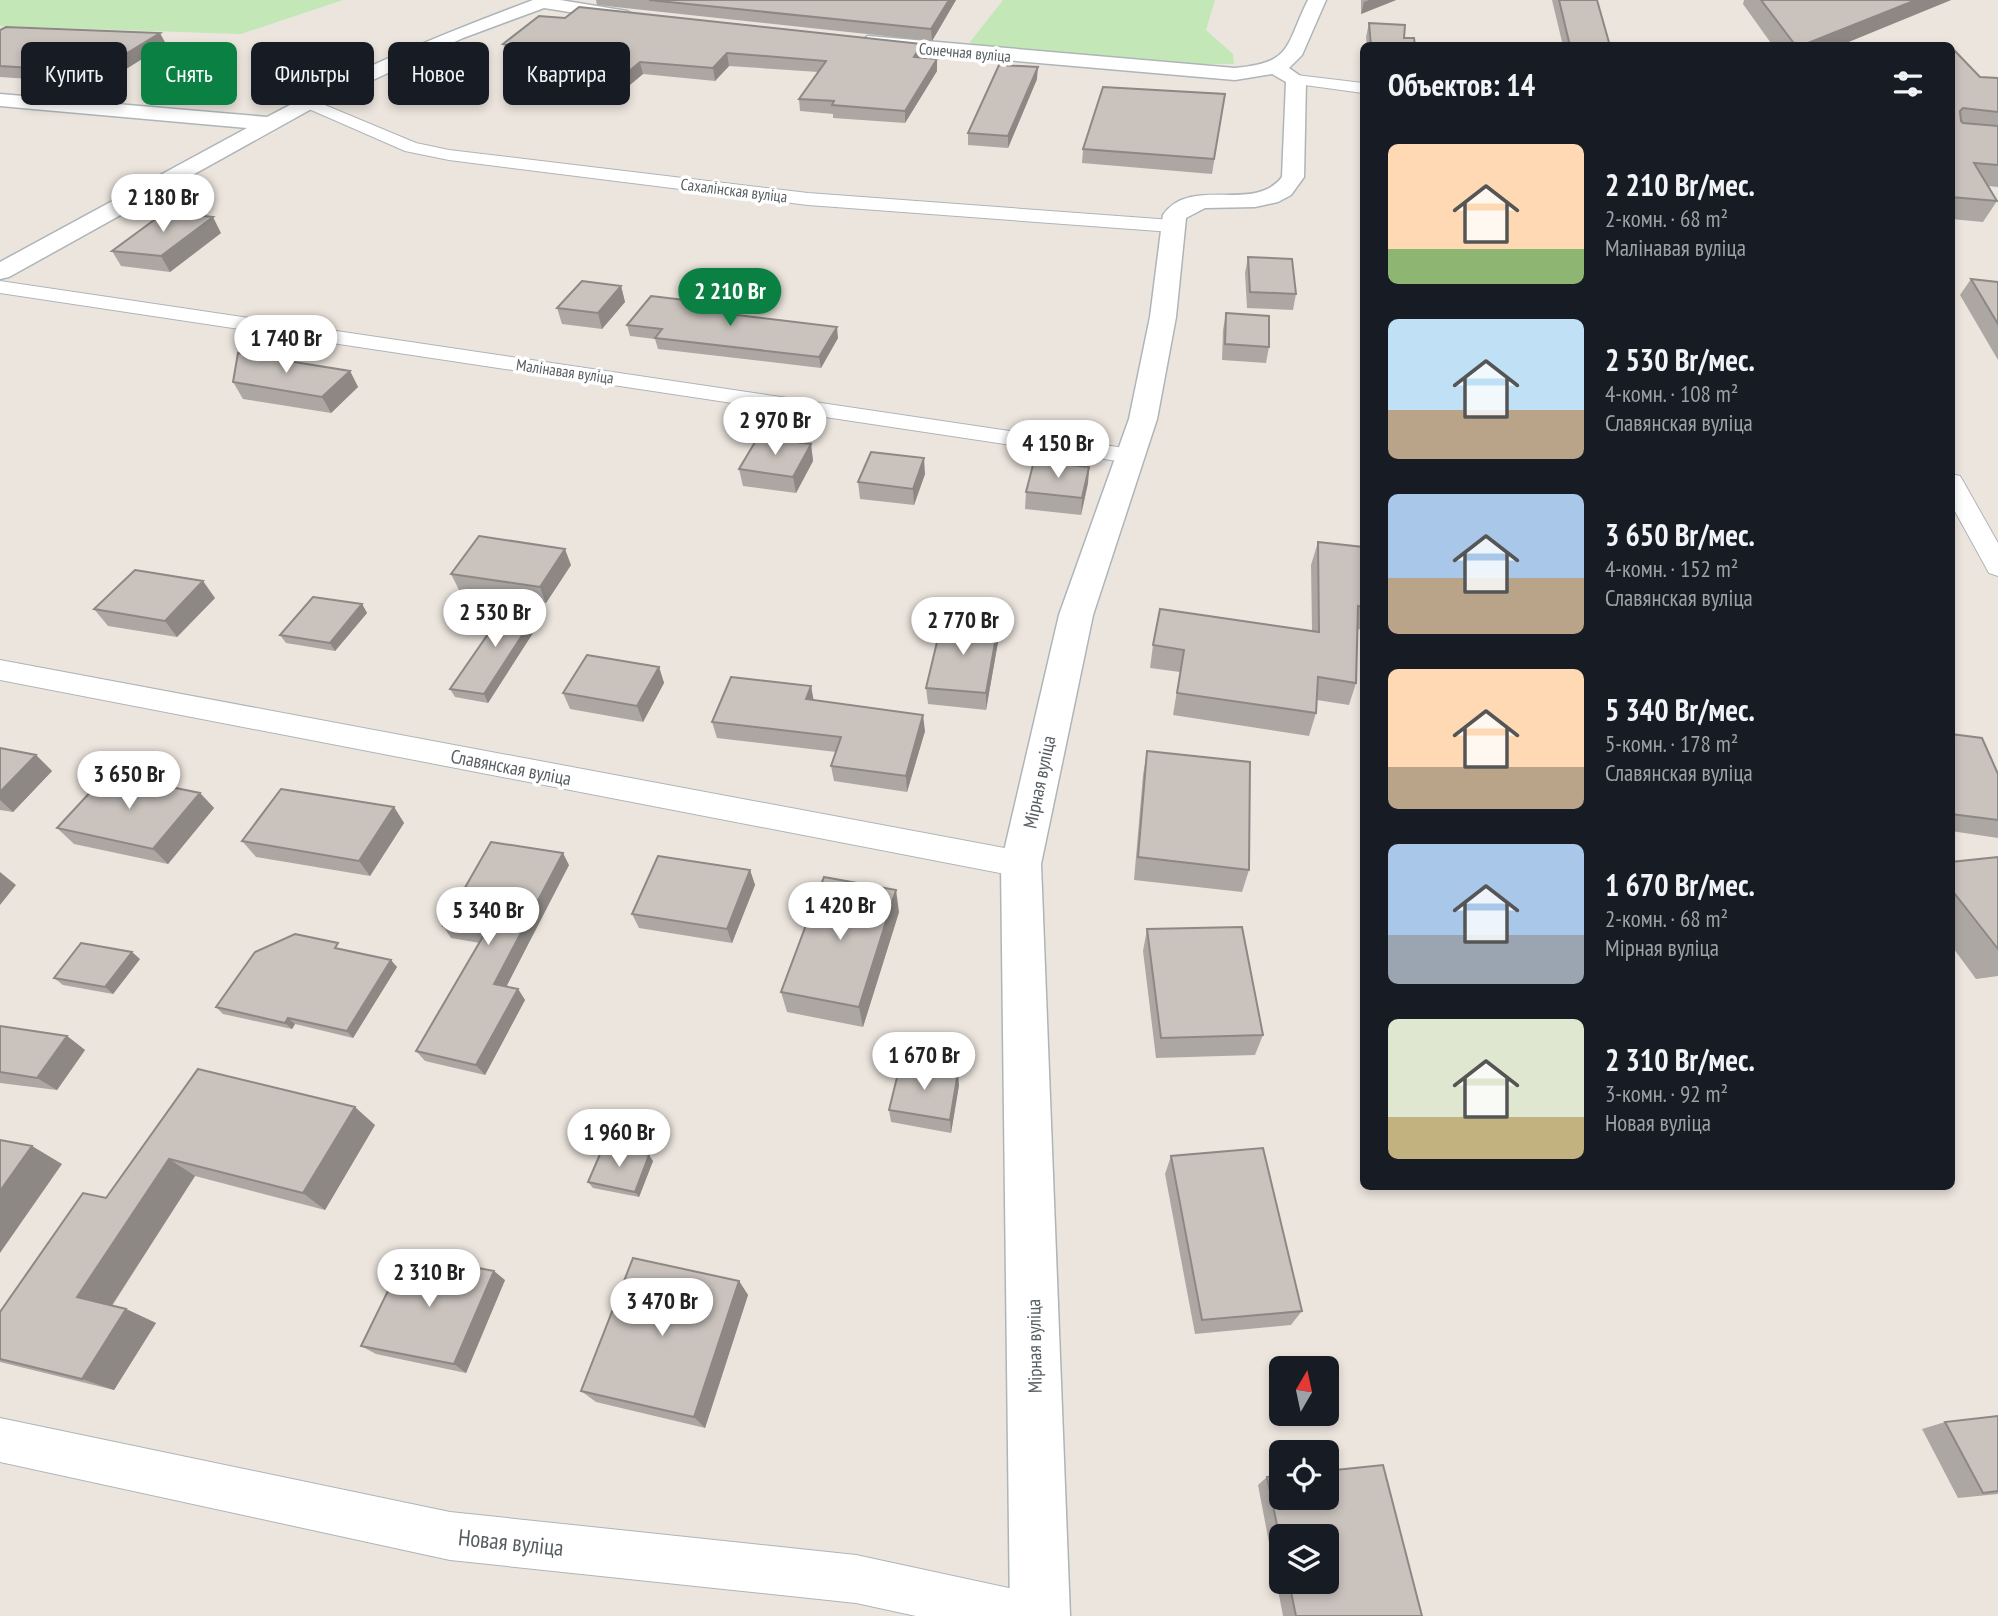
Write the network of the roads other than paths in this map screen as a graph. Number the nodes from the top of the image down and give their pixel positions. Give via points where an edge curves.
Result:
1 (1317, 0) edge
2 (544, 1) edge
3 (644, 18) edge
4 (852, 40) edge
5 (374, 72) edge
6 (1280, 74) junction
7 (1360, 87) edge
8 (0, 100) edge
9 (305, 105) edge
10 (313, 105) edge
11 (273, 124) junction
12 (1172, 226) junction
13 (0, 272) edge
14 (0, 287) edge
15 (1131, 456) junction
16 (1955, 488) edge
17 (1998, 567) edge
18 (0, 670) edge
19 (1021, 864) junction
20 (0, 1440) edge
21 (1027, 1616) edge
22 (1041, 1616) edge

1 - 6 street via 1300,45
2 - 3 street
2 - 5 street
4 - 6 street, Сонечная вуліца via 1235,74
6 - 7 street, Сонечная вуліца
6 - 12 street via 1293,177 1287,190 1275,197 1183,207
8 - 11 street
9 - 11 street
10 - 12 street, Сахалінская вуліца via 411,147 449,156 808,199
11 - 13 street
12 - 15 street, Мірная вуліца via 1161,330
14 - 15 street, Малінавая вуліца
15 - 19 street, Мірная вуліца via 1076,615
16 - 17 street
18 - 19 street, Славянская вуліца
19 - 22 street, Мірная вуліца
20 - 21 street, Новая вуліца via 450,1536 856,1579

